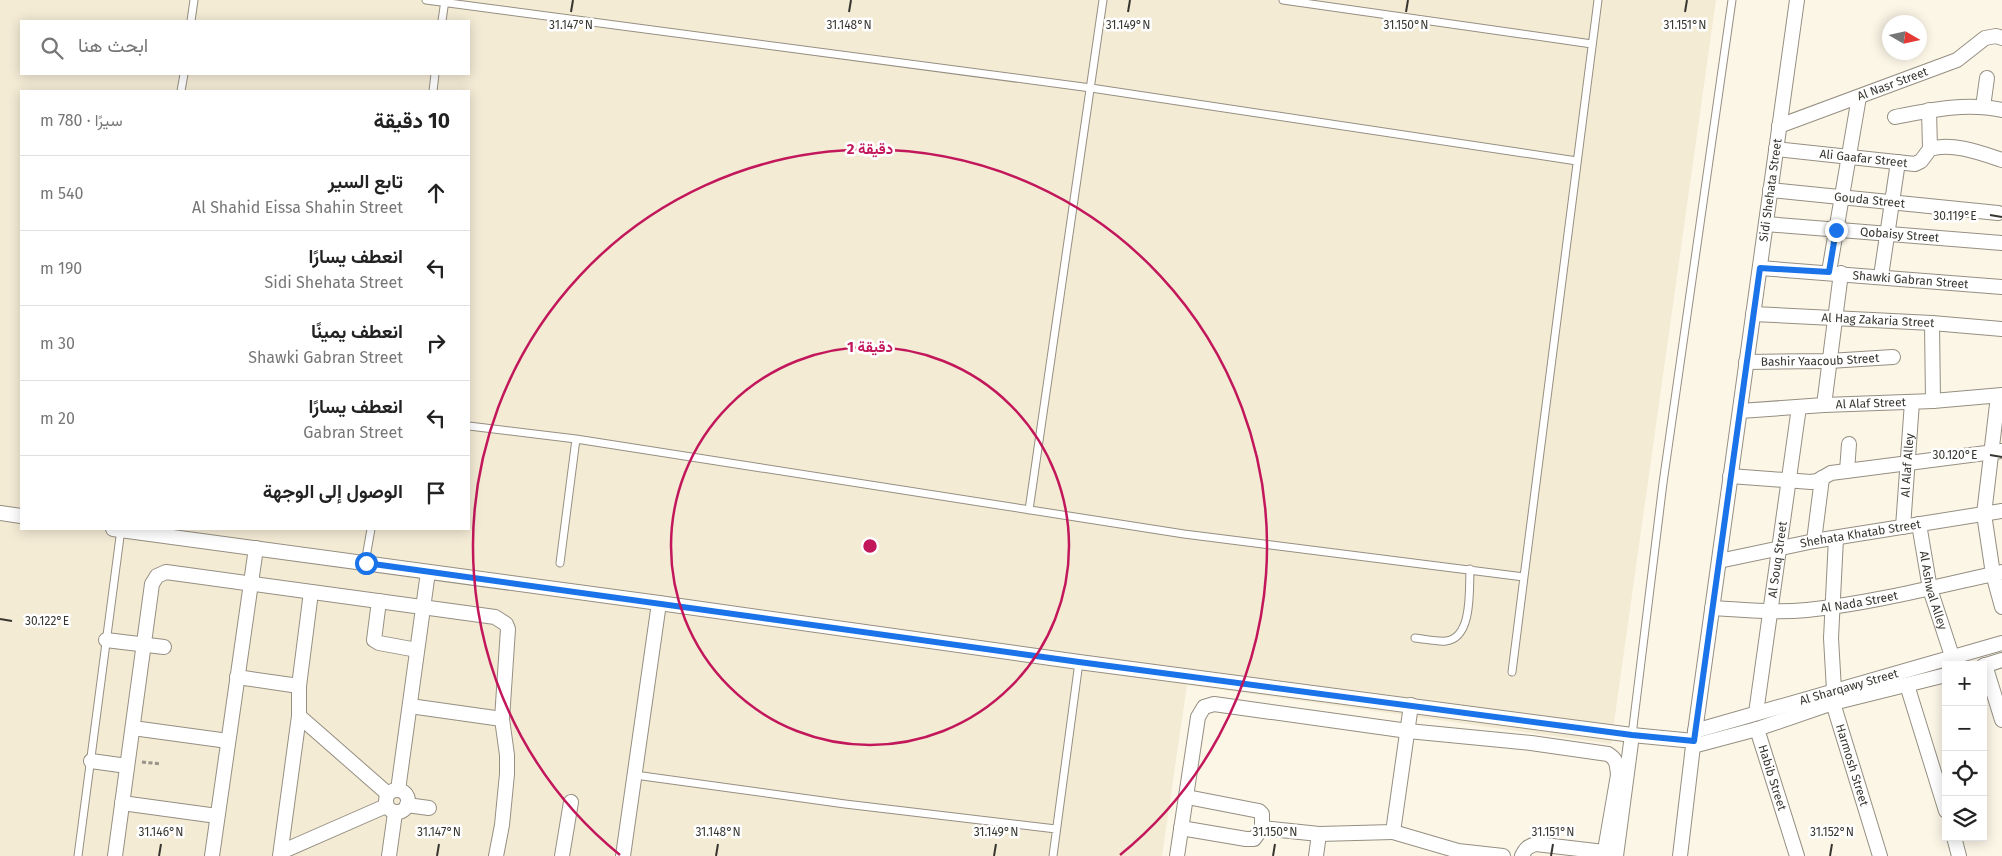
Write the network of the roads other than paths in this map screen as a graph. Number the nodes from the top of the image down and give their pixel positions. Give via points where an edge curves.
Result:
1 (194, 0) edge
2 (426, 0) edge
3 (1103, 0) edge
4 (1283, 0) edge
5 (1598, 0) edge
6 (1732, 0) edge
7 (1797, 0) edge
8 (445, 1) edge
9 (191, 20) edge
10 (442, 20) edge
11 (2002, 38) edge
12 (1592, 44) junction
13 (184, 75) edge
14 (435, 75) edge
15 (1987, 78) dead end
16 (1091, 88) junction
17 (181, 90) edge
18 (432, 90) edge
19 (1859, 97) junction
20 (1983, 106) junction
21 (1929, 110) junction
22 (2002, 110) edge
23 (1896, 117) dead end
24 (1779, 126) junction
25 (1930, 149) junction
26 (1776, 150) junction
27 (1848, 157) junction
28 (1577, 160) junction
29 (2002, 160) edge
30 (1898, 162) junction
31 (1770, 190) junction
32 (1842, 197) junction
33 (1892, 202) junction
34 (1998, 213) dead end
35 (1766, 224) junction
36 (1836, 230) junction
37 (1887, 235) junction
38 (2002, 243) edge
39 (1760, 268) junction
40 (1835, 272) junction
41 (1881, 276) junction
42 (2002, 287) edge
43 (1753, 314) junction
44 (1836, 318) junction
45 (1932, 323) junction
46 (2002, 329) edge
47 (1893, 357) dead end
48 (1830, 361) junction
49 (1746, 362) junction
50 (2000, 396) edge
51 (1933, 401) junction
52 (1912, 402) junction
53 (1824, 405) junction
54 (1798, 407) junction
55 (1740, 411) junction
56 (470, 426) edge
57 (576, 439) junction
58 (1849, 444) dead end
59 (1997, 452) edge
60 (1908, 463) junction
61 (1847, 471) junction
62 (1730, 476) junction
63 (1822, 478) junction
64 (1788, 480) junction
65 (1029, 510) junction
66 (2002, 511) edge
67 (0, 513) edge
68 (1984, 514) junction
69 (20, 516) edge
70 (1919, 524) junction
71 (1903, 527) junction
72 (118, 530) edge
73 (125, 530) edge
74 (370, 530) edge
75 (1836, 538) junction
76 (1814, 540) junction
77 (256, 548) junction
78 (1779, 548) junction
79 (1719, 561) junction
80 (366, 563) junction
81 (560, 563) dead end
82 (1470, 569) junction
83 (428, 572) junction
84 (1998, 573) edge
85 (1524, 577) junction
86 (251, 584) junction
87 (1930, 589) junction
88 (311, 592) junction
89 (379, 601) junction
90 (659, 603) junction
91 (1832, 606) junction
92 (423, 607) junction
93 (1712, 608) junction
94 (2002, 608) edge
95 (1770, 611) junction
96 (1415, 638) dead end
97 (106, 640) junction
98 (2002, 643) edge
99 (144, 645) junction
100 (164, 647) dead end
101 (418, 650) junction
102 (1952, 656) junction
103 (2002, 660) edge
104 (1079, 662) junction
105 (1987, 664) edge
106 (1512, 672) dead end
107 (1987, 674) edge
108 (1942, 676) edge
109 (237, 677) junction
110 (1907, 685) junction
111 (299, 686) junction
112 (1833, 696) junction
113 (1411, 705) junction
114 (410, 706) junction
115 (1756, 713) junction
116 (299, 716) junction
117 (502, 719) junction
118 (2002, 720) edge
119 (133, 728) junction
120 (1757, 729) junction
121 (1408, 731) junction
122 (1632, 735) junction
123 (1694, 739) junction
124 (228, 741) junction
125 (91, 762) junction
126 (128, 766) junction
127 (635, 775) junction
128 (1187, 797) junction
129 (1942, 799) edge
130 (392, 801) junction
131 (571, 802) dead end
132 (122, 803) junction
133 (429, 808) dead end
134 (217, 816) junction
135 (1181, 828) junction
136 (1262, 828) junction
137 (1056, 829) junction
138 (1393, 832) junction
139 (1319, 834) junction
140 (1955, 841) edge
141 (1457, 853) edge
142 (281, 854) edge
143 (1608, 855) edge
144 (78, 856) edge
145 (115, 856) edge
146 (212, 856) edge
147 (389, 856) edge
148 (496, 856) edge
149 (562, 856) edge
150 (623, 856) edge
151 (1053, 856) edge
152 (1177, 856) edge
153 (1316, 856) edge
154 (1503, 856) edge
155 (1522, 856) edge
156 (1680, 856) edge
157 (1797, 856) edge
158 (1880, 856) edge
159 (1959, 856) edge

1 - 9 lane
2 - 8 lane
3 - 16 lane
4 - 12 lane
5 - 12 lane
6 - 122 lane via 1663,483
7 - 24 street, Sidi Shehata Street
8 - 10 lane
8 - 16 lane
11 - 19 street, Al Nasr Street via 1985,38 1957,60
12 - 28 lane
13 - 17 lane
14 - 18 lane
15 - 20 street
16 - 28 lane
16 - 65 lane
19 - 24 street, Al Nasr Street
19 - 27 street
20 - 21 street
20 - 22 street
21 - 23 street
21 - 25 street
24 - 26 street, Sidi Shehata Street
25 - 29 street via 1955,148
25 - 30 street, Ali Gaafar Street via 1918,163
26 - 27 street, Ali Gaafar Street
26 - 31 street, Sidi Shehata Street
27 - 30 street, Ali Gaafar Street
27 - 32 street
28 - 85 lane
30 - 33 street
31 - 32 street, Gouda Street
31 - 35 street, Sidi Shehata Street
32 - 33 street, Gouda Street
32 - 36 street
33 - 34 street, Gouda Street
33 - 37 street
35 - 36 street, Qobaisy Street
35 - 39 street, Sidi Shehata Street
36 - 37 street, Qobaisy Street
36 - 40 street
37 - 38 street, Qobaisy Street
37 - 41 street
39 - 40 street, Shawki Gabran Street
39 - 43 street, Sidi Shehata Street
40 - 41 street, Shawki Gabran Street
40 - 44 street
41 - 42 street, Shawki Gabran Street
43 - 44 street, Al Hag Zakaria Street
43 - 49 street, Sidi Shehata Street
44 - 45 street, Al Hag Zakaria Street
44 - 48 street
45 - 46 street, Al Hag Zakaria Street
45 - 51 street
47 - 48 street, Bashir Yaacoub Street
48 - 49 street, Bashir Yaacoub Street
48 - 53 street
49 - 55 street, Sidi Shehata Street
50 - 51 street, Al Alaf Street
50 - 59 street
51 - 52 street, Al Alaf Street
52 - 53 street, Al Alaf Street
52 - 60 street, Al Alaf Alley
53 - 54 street, Al Alaf Street
54 - 55 street, Al Alaf Street
54 - 64 street, Al Souq Street
55 - 62 street, Sidi Shehata Street
56 - 57 lane
57 - 65 lane
57 - 81 lane
58 - 61 street
59 - 60 street
59 - 68 street
60 - 61 street
60 - 71 street, Al Alaf Alley
61 - 63 street
62 - 64 street
62 - 79 street, Sidi Shehata Street
63 - 64 street via 1812,482
63 - 76 street
64 - 78 street, Al Souq Street
65 - 82 lane via 1184,534
66 - 68 street, Shehata Khatab Street
67 - 69 street
68 - 70 street, Shehata Khatab Street
68 - 84 street
70 - 71 street, Shehata Khatab Street
70 - 87 street, Al Ashwal Alley
71 - 75 street, Shehata Khatab Street
72 - 97 lane
73 - 77 street
74 - 80 lane
75 - 76 street, Shehata Khatab Street
75 - 91 street, Harmosh Street
76 - 78 street, Shehata Khatab Street
77 - 80 street
77 - 86 street
78 - 79 street, Shehata Khatab Street
78 - 95 street, Al Souq Street
79 - 93 street, Sidi Shehata Street
80 - 83 street
82 - 85 lane
82 - 96 lane via 1467,621 1462,631 1447,641
83 - 90 street
83 - 92 street
84 - 87 street, Al Nada Street
84 - 94 street
85 - 106 lane
86 - 88 street
86 - 99 street via 161,573 153,580
86 - 109 street
87 - 91 street, Al Nada Street
87 - 102 street, Al Ashwal Alley
88 - 89 street
88 - 111 street
89 - 92 street
89 - 101 street via 376,643
90 - 104 street
90 - 127 street
91 - 95 street, Al Nada Street
91 - 112 street, Harmosh Street
92 - 101 street
92 - 117 street via 495,617 506,624 508,636
93 - 95 street, Al Nada Street
93 - 123 street, Sidi Shehata Street
95 - 115 street, Al Souq Street
97 - 99 street
97 - 125 lane
98 - 102 street, Al Sharqawy Street
99 - 100 street
99 - 119 street
101 - 114 street
102 - 112 street, Al Sharqawy Street
103 - 105 street
104 - 113 street
104 - 137 lane
107 - 118 street
108 - 110 street, Al Sharqawy Street
109 - 111 street
109 - 124 street
110 - 112 street, Al Sharqawy Street
110 - 129 street
111 - 116 street
112 - 115 street, Al Sharqawy Street
112 - 120 street, Al Sharqawy Street
112 - 158 street, Harmosh Street
113 - 121 street
113 - 122 street
114 - 117 street
114 - 130 street
115 - 123 street, Al Sharqawy Street
116 - 130 street
116 - 142 street
117 - 148 street via 507,774
119 - 124 street
119 - 126 street
120 - 123 street, Al Sharqawy Street
120 - 157 street, Habib Street
121 - 128 street via 1208,705 1198,717
121 - 138 street
121 - 143 street via 1531,743 1614,757 1618,775
122 - 123 street
122 - 143 street
123 - 156 street, Sidi Shehata Street
124 - 134 street
125 - 126 street
125 - 144 lane
126 - 132 street
127 - 137 lane
127 - 150 street
128 - 135 street
128 - 136 street via 1259,811
130 - 133 street via 406,795 407,805
130 - 142 street
130 - 147 street
131 - 149 street
132 - 134 street
132 - 145 street
134 - 146 street
135 - 136 street via 1254,839
135 - 152 street
136 - 139 street
137 - 151 lane
138 - 139 street
138 - 141 street
139 - 153 street
140 - 159 street
141 - 154 street
143 - 155 street via 1536,844 1525,850

